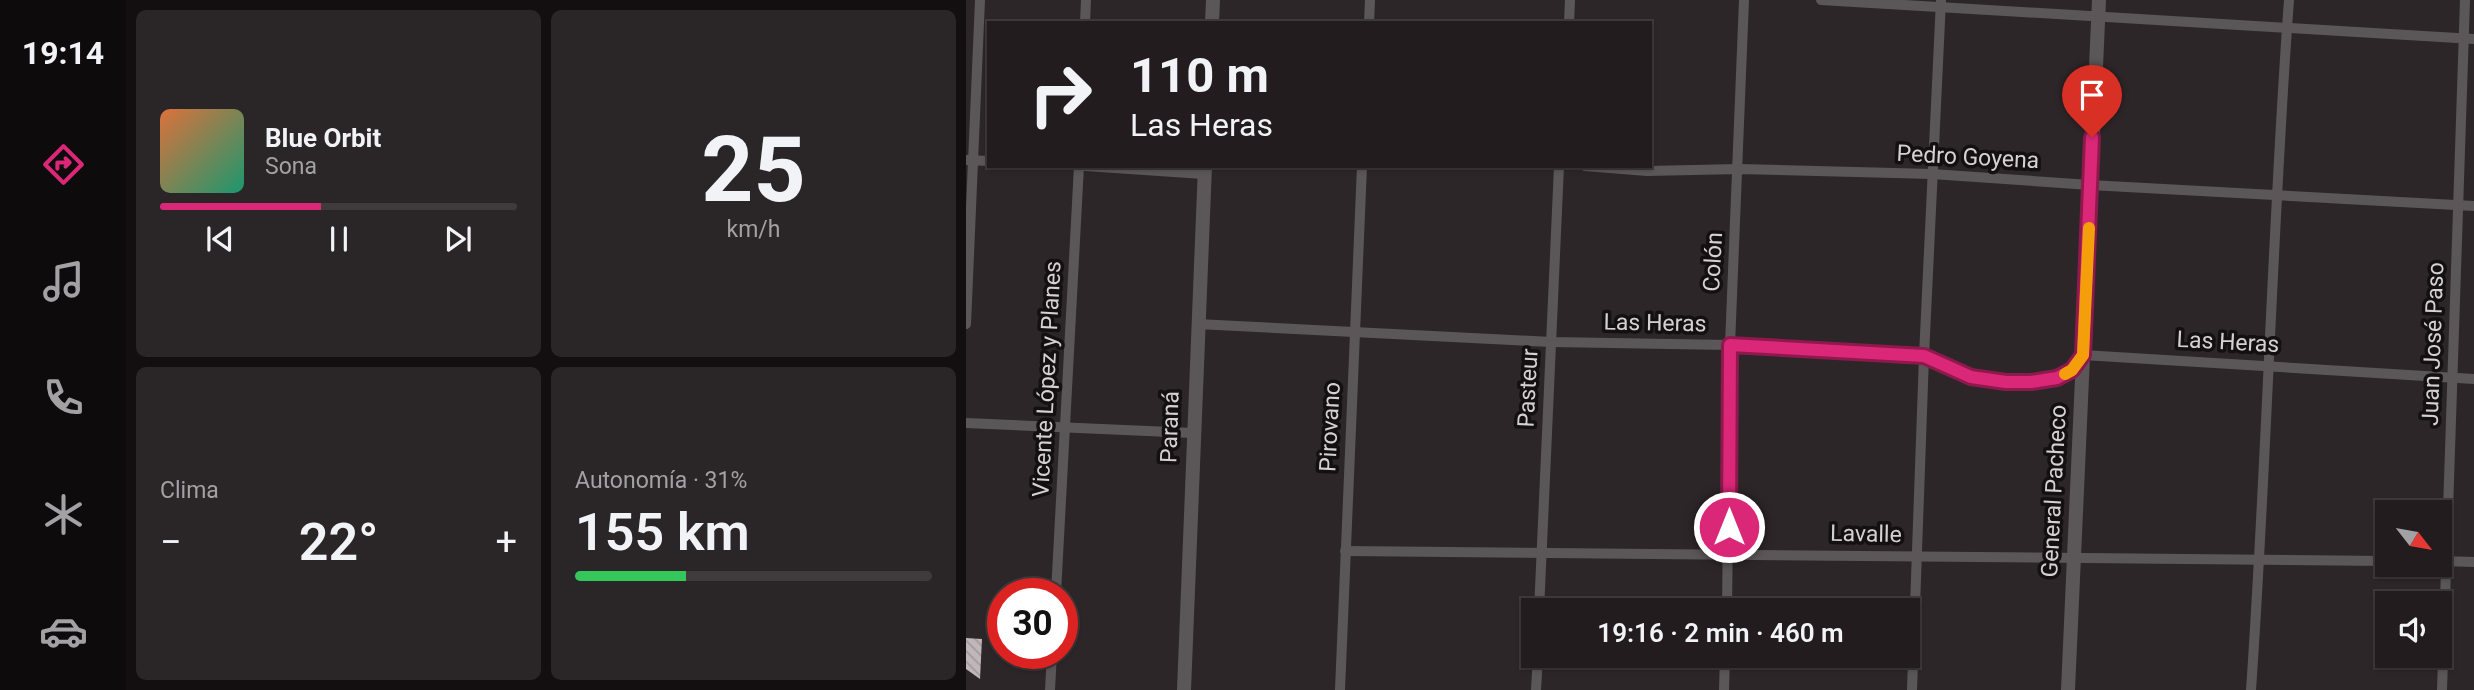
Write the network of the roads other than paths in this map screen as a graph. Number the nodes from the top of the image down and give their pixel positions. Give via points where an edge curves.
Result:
1 (981, 0) edge
2 (1086, 0) edge
3 (1213, 0) edge
4 (1370, 0) edge
5 (1570, 0) edge
6 (1744, 0) edge
7 (1821, 0) edge
8 (2099, 0) edge
9 (2289, 0) edge
10 (2465, 0) edge
11 (1941, 4) edge
12 (2098, 15) junction
13 (1085, 21) edge
14 (1212, 21) edge
15 (1369, 21) edge
16 (1569, 21) edge
17 (2287, 26) junction
18 (2469, 39) edge
19 (970, 160) edge
20 (1079, 168) edge
21 (1145, 168) edge
22 (1362, 168) edge
23 (1559, 168) edge
24 (1610, 168) edge
25 (1739, 169) junction
26 (1205, 170) edge
27 (1932, 174) junction
28 (2090, 185) junction
29 (2276, 195) junction
30 (2460, 205) junction
31 (2474, 206) edge
32 (966, 324) edge
33 (1197, 324) junction
34 (1355, 331) junction
35 (1551, 342) junction
36 (1730, 345) junction
37 (2083, 355) junction
38 (1924, 356) junction
39 (2267, 365) junction
40 (2453, 378) junction
41 (2474, 379) edge
42 (966, 423) edge
43 (1065, 428) junction
44 (1193, 433) junction
45 (2446, 500) edge
46 (1345, 551) junction
47 (1541, 553) junction
48 (1729, 553) junction
49 (1917, 555) junction
50 (2074, 557) junction
51 (2260, 559) junction
52 (2375, 561) edge
53 (2452, 561) edge
54 (2474, 562) edge
55 (1057, 578) edge
56 (2443, 578) edge
57 (1539, 598) edge
58 (1727, 598) edge
59 (1537, 668) edge
60 (1725, 668) edge
61 (1051, 669) edge
62 (1050, 690) edge
63 (1184, 690) edge
64 (1340, 690) edge
65 (1536, 690) edge
66 (1724, 690) edge
67 (1912, 690) edge
68 (2068, 690) edge
69 (2251, 690) edge
70 (2442, 690) edge

1 - 19 street
2 - 13 street
3 - 14 street
4 - 15 street
5 - 16 street
6 - 25 street, Colón
7 - 11 street
8 - 12 street, General Pacheco
9 - 17 street
10 - 18 street, Juan José Paso
11 - 12 street
11 - 27 street
12 - 17 street
12 - 28 street, General Pacheco
17 - 18 street
17 - 29 street
18 - 30 street, Juan José Paso
19 - 32 street
20 - 43 street, Vicente López y Planes
21 - 26 street
22 - 34 street, Pirovano
23 - 35 street, Pasteur
24 - 25 street, Pedro Goyena
25 - 27 street, Pedro Goyena
25 - 36 street, Colón
26 - 33 street, Paraná
27 - 28 street, Pedro Goyena
27 - 38 street
28 - 29 street, Pedro Goyena
28 - 37 street, General Pacheco
29 - 30 street, Pedro Goyena
29 - 39 street
30 - 31 street, Pedro Goyena
30 - 40 street, Juan José Paso
33 - 34 street, Las Heras
33 - 44 street, Paraná
34 - 35 street, Las Heras
34 - 46 street, Pirovano
35 - 36 street, Las Heras
35 - 47 street, Pasteur
36 - 38 street, Las Heras
36 - 48 street, Colón
37 - 38 street, Las Heras via 2067,373 2031,382 1987,381
37 - 39 street, Las Heras
37 - 50 street, General Pacheco
38 - 49 street
39 - 40 street, Las Heras
39 - 51 street
40 - 41 street, Las Heras
40 - 45 street, Juan José Paso
42 - 43 street
43 - 44 street
43 - 55 street, Vicente López y Planes
44 - 63 street, Paraná
46 - 47 street, Lavalle
46 - 64 street, Pirovano
47 - 48 street, Lavalle
47 - 57 street, Pasteur
48 - 49 street, Lavalle
48 - 58 street, Colón
49 - 50 street, Lavalle
49 - 67 street
50 - 51 street, Lavalle
50 - 68 street, General Pacheco
51 - 52 street, Lavalle
51 - 69 street
53 - 54 street
56 - 70 street, Juan José Paso
59 - 65 street
60 - 66 street
61 - 62 street

